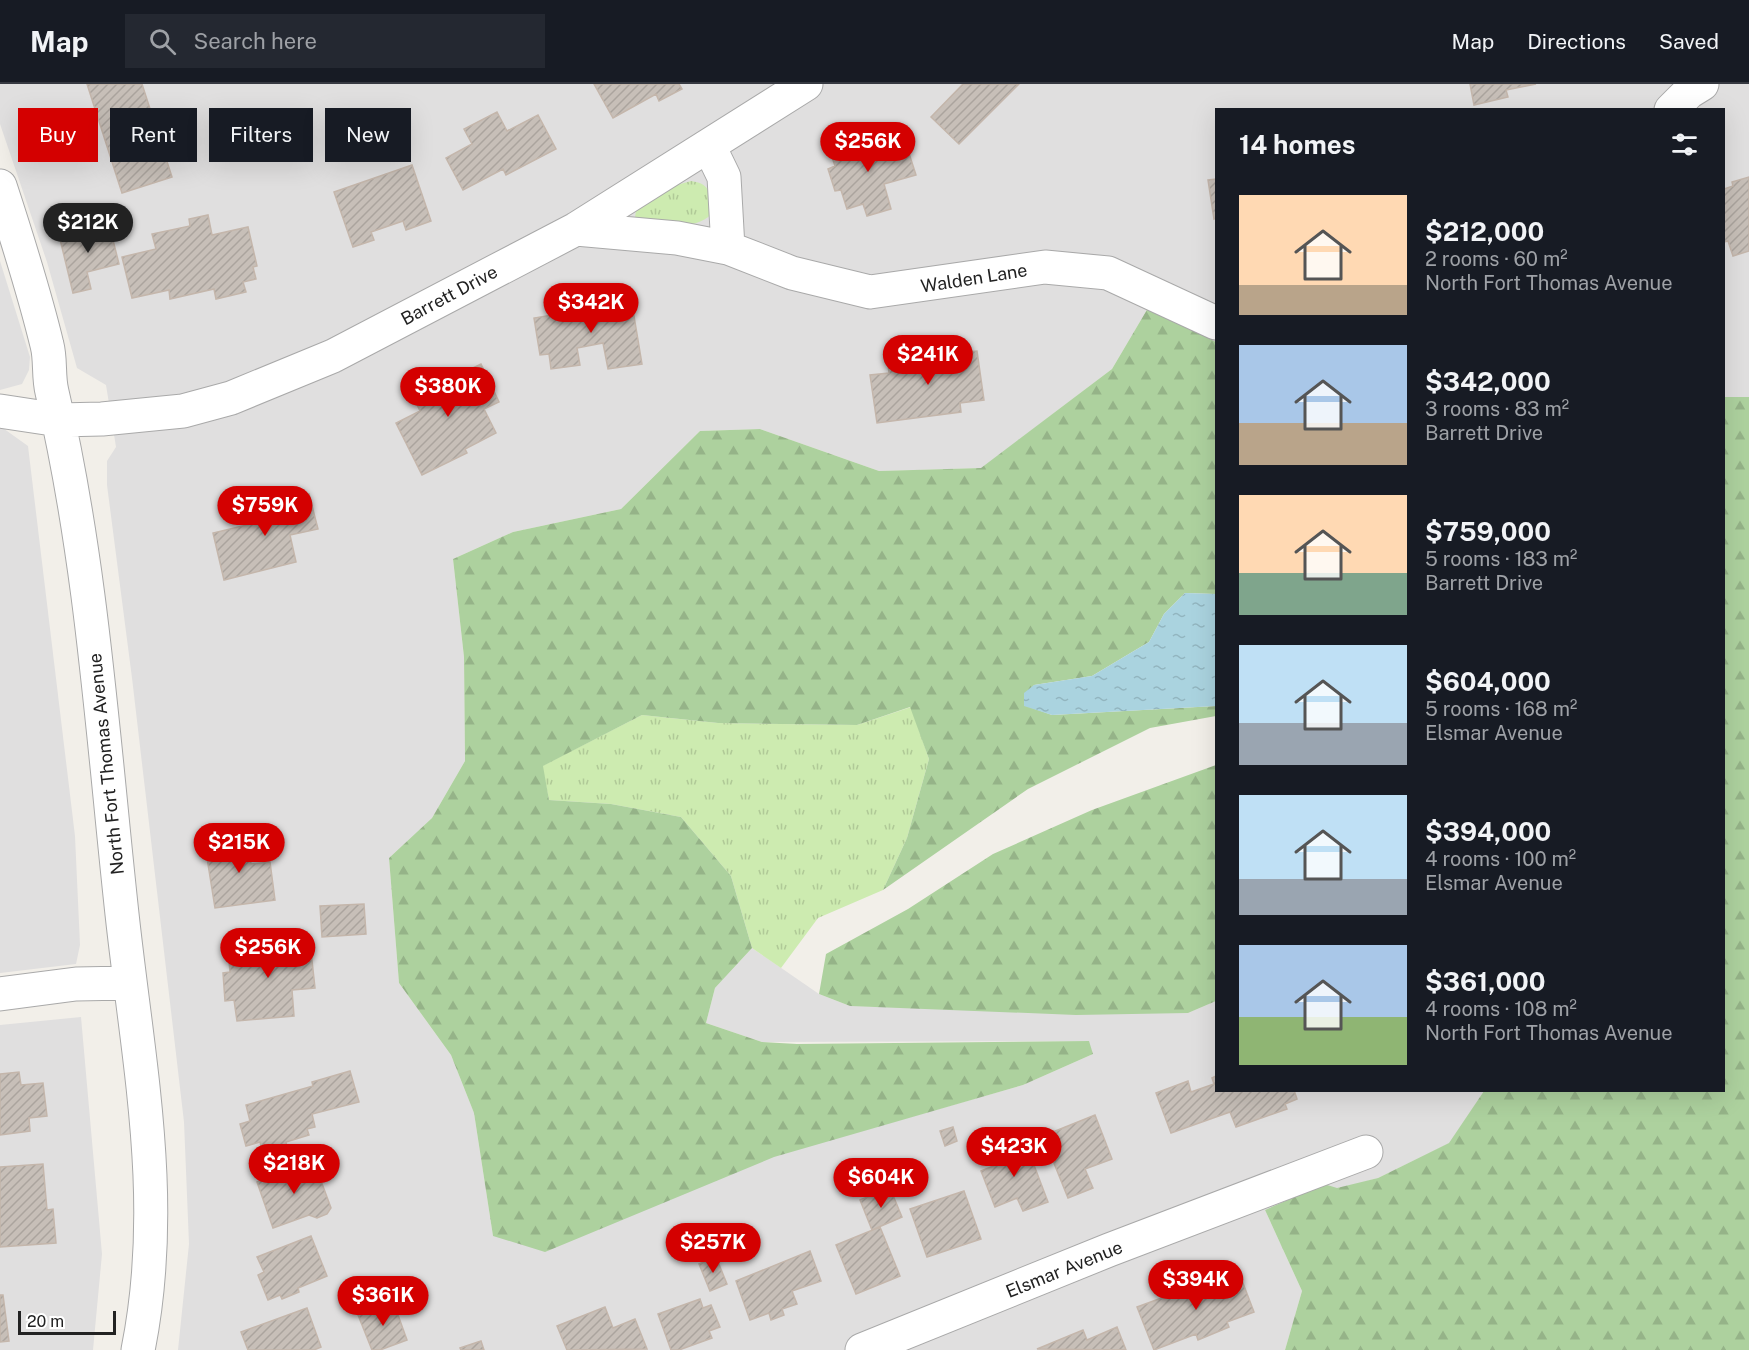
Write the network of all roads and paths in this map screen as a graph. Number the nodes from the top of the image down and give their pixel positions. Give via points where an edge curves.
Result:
1 (806, 84) edge
2 (1702, 84) edge
3 (1673, 108) edge
4 (710, 146) junction
5 (0, 186) edge
6 (576, 229) junction
7 (728, 248) junction
8 (1215, 323) edge
9 (0, 411) edge
10 (59, 420) junction
11 (129, 983) junction
12 (0, 994) edge
13 (1366, 1152) dead end
14 (138, 1350) edge
15 (862, 1350) edge

1 - 4 street, Barrett Drive
2 - 3 street
4 - 6 street, Barrett Drive
4 - 7 street via 724,177
5 - 10 street, North Fort Thomas Avenue via 48,348 51,388
6 - 7 street, Walden Lane via 677,238
6 - 10 street, Barrett Drive via 333,356 231,398 183,411
7 - 8 street, Walden Lane via 792,273 870,292 1046,267 1108,273
9 - 10 street, Barrett Drive
10 - 11 street, North Fort Thomas Avenue via 91,628
11 - 12 street
11 - 14 street, North Fort Thomas Avenue via 151,1156 150,1256
13 - 15 street, Elsmar Avenue

